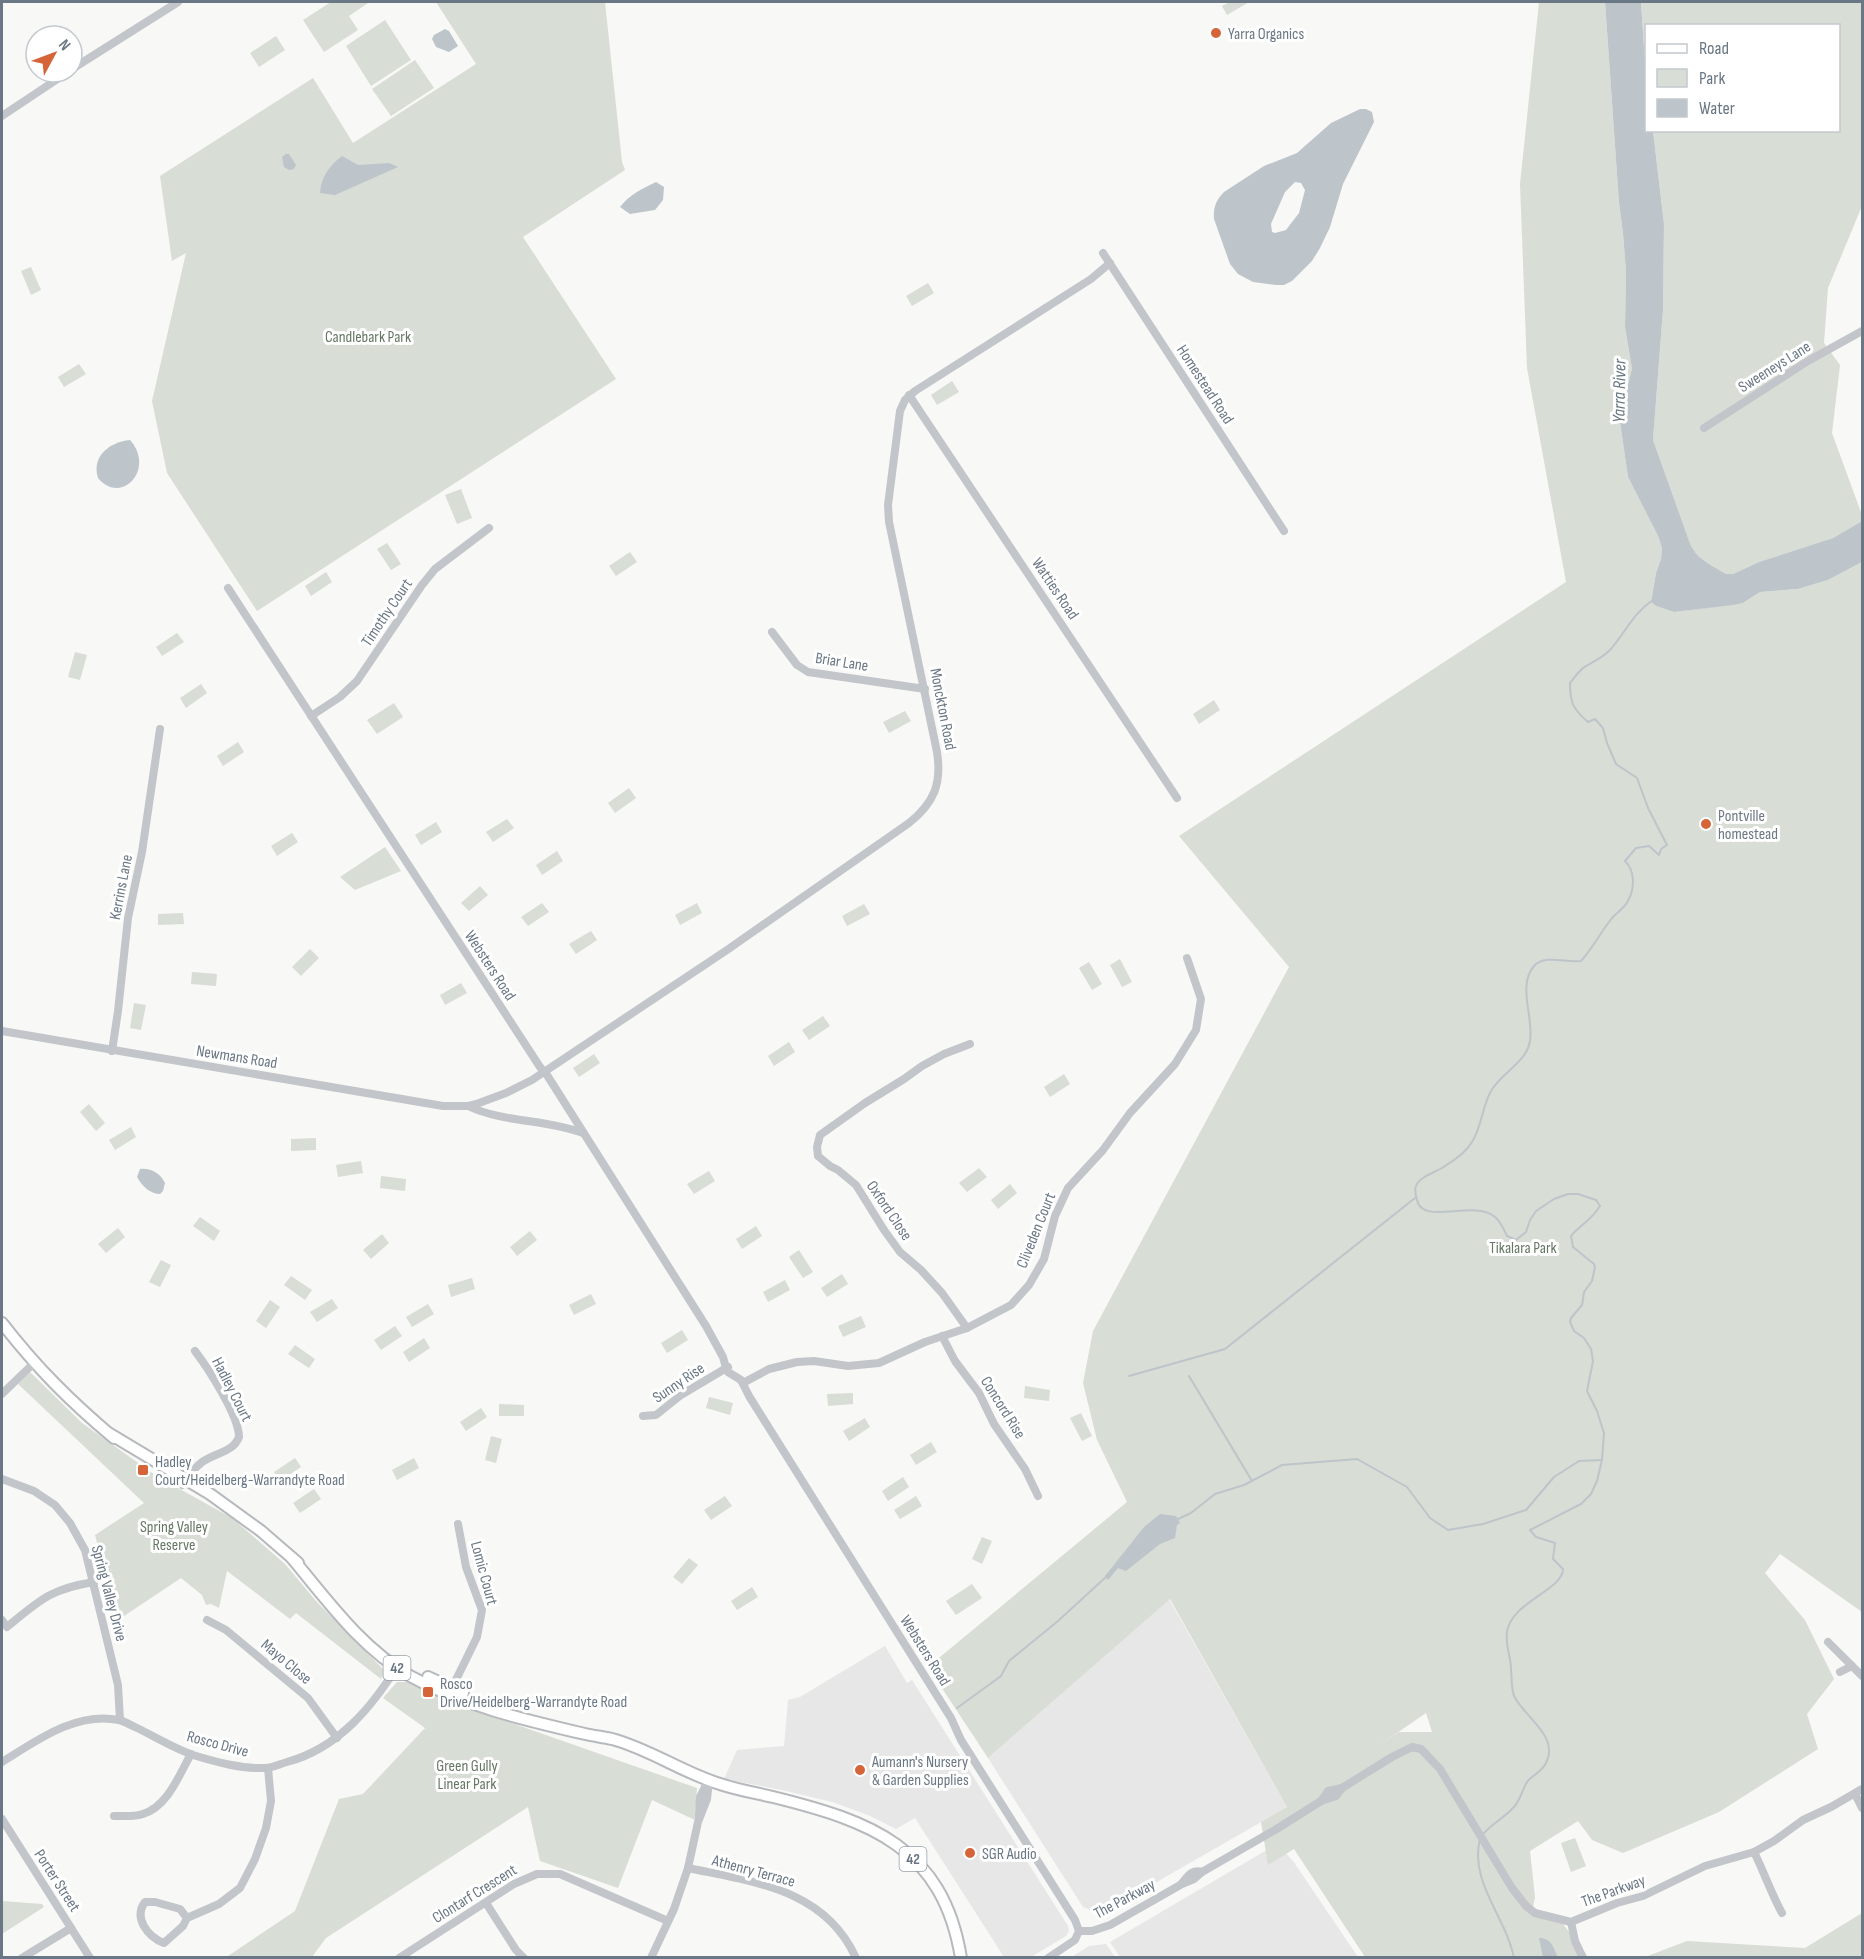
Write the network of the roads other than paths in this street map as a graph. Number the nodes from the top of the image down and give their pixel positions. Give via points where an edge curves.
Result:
1 (178, 2) edge
2 (84, 61) edge
3 (50, 84) edge
4 (2, 116) edge
5 (1103, 253) dead end
6 (1110, 263) junction
7 (1863, 331) edge
8 (909, 395) junction
9 (1704, 428) dead end
10 (489, 528) dead end
11 (1284, 531) dead end
12 (228, 588) dead end
13 (772, 632) dead end
14 (925, 689) junction
15 (311, 716) junction
16 (160, 729) dead end
17 (1177, 798) dead end
18 (1187, 958) dead end
19 (2, 1031) edge
20 (970, 1044) dead end
21 (112, 1051) junction
22 (544, 1072) junction
23 (468, 1106) junction
24 (570, 1112) junction
25 (564, 1126) junction
26 (584, 1133) junction
27 (2, 1323) edge
28 (967, 1328) junction
29 (942, 1336) junction
30 (195, 1351) dead end
31 (34, 1363) junction
32 (726, 1365) junction
33 (745, 1384) junction
34 (2, 1394) edge
35 (643, 1416) dead end
36 (2, 1479) edge
37 (184, 1482) junction
38 (1038, 1496) dead end
39 (458, 1524) dead end
40 (94, 1582) junction
41 (2, 1620) edge
42 (207, 1620) dead end
43 (1828, 1642) dead end
44 (398, 1665) junction
45 (1852, 1666) junction
46 (1840, 1672) dead end
47 (1863, 1676) edge
48 (450, 1692) junction
49 (120, 1720) junction
50 (337, 1738) junction
51 (191, 1754) junction
52 (2, 1762) edge
53 (268, 1768) junction
54 (707, 1785) junction
55 (1859, 1791) edge
56 (1863, 1808) edge
57 (114, 1816) dead end
58 (2, 1819) edge
59 (5, 1833) edge
60 (1754, 1852) junction
61 (688, 1868) junction
62 (486, 1903) junction
63 (1782, 1913) dead end
64 (187, 1918) junction
65 (668, 1921) junction
66 (1571, 1922) junction
67 (71, 1928) junction
68 (1079, 1930) junction
69 (22, 1958) edge
70 (90, 1958) edge
71 (399, 1958) edge
72 (524, 1958) edge
73 (651, 1958) edge
74 (856, 1958) edge
75 (961, 1958) edge
76 (1047, 1958) edge
77 (1583, 1958) edge

1 - 2 street
3 - 4 street
5 - 6 street, Homestead Road
6 - 8 street
6 - 11 street, Homestead Road
7 - 9 street, Sweeneys Lane via 1808,361
8 - 14 street, Monckton Road via 900,411 888,505
8 - 17 street, Watties Road
10 - 15 street, Timothy Court via 435,569 357,681
12 - 15 street, Websters Road
13 - 14 street, Briar Lane via 808,672
14 - 22 street, Monckton Road via 940,774 922,812 728,950
15 - 22 street, Websters Road
16 - 21 street, Kerrins Lane via 128,918
18 - 28 street, Cliveden Court via 1200,999 1196,1030 1176,1064 1068,1188 1055,1216 1044,1259 1029,1285 1011,1305
19 - 21 street, Newmans Road
20 - 28 street, Oxford Close via 922,1066 865,1103 820,1135 817,1147 818,1156 856,1185 900,1252 942,1293
21 - 23 street, Newmans Road via 433,1105
22 - 23 street, Newmans Road via 506,1094
22 - 24 street, Websters Road
23 - 25 street, Newmans Road via 490,1115
24 - 25 street
24 - 26 street, Websters Road
25 - 26 street, Newmans Road
26 - 32 street, Websters Road
27 - 31 main road, 42
28 - 29 street, Cliveden Court
29 - 33 street, Cliveden Court via 869,1365 797,1362 769,1369
29 - 38 street, Concord Rise
30 - 37 street, Hadley Court via 216,1382 239,1437 232,1448 202,1461
31 - 34 street
31 - 37 main road, 42 via 110,1434 155,1469
32 - 33 street, Websters Road via 728,1372
32 - 35 street, Sunny Rise via 656,1415
33 - 68 street, Websters Road
36 - 40 street, Spring Valley Drive via 34,1491 55,1505 85,1550
37 - 44 main road, 42 via 261,1531 292,1558 381,1657
39 - 48 street, Lomic Court via 466,1567 482,1610 477,1637
40 - 41 street via 54,1592 6,1627
40 - 49 street, Spring Valley Drive via 118,1685
42 - 50 street, Mayo Close via 226,1629 308,1698
43 - 45 street
44 - 48 main road, 42
44 - 50 street, Rosco Drive via 369,1707
45 - 46 street
45 - 47 street
48 - 54 main road, 42 via 510,1716 588,1735
49 - 51 street, Rosco Drive
49 - 52 street, Rosco Drive via 91,1719 65,1725
50 - 53 street, Rosco Drive via 297,1760
51 - 53 street, Rosco Drive
51 - 57 street via 159,1806 143,1815
53 - 64 street via 271,1801 266,1828 240,1888 219,1904
54 - 61 street via 707,1799
54 - 75 main road, 42 via 737,1796 850,1819 893,1841 933,1882 955,1928
55 - 56 street
55 - 60 street, The Parkway
58 - 59 street, Porter Street
59 - 67 street, Porter Street
60 - 63 street
60 - 66 street, The Parkway via 1705,1866 1650,1893
61 - 65 street
61 - 74 street, Athenry Terrace via 776,1888 802,1899 828,1918
62 - 65 street, Clontarf Crescent via 526,1878 550,1873
62 - 71 street, Clontarf Crescent
62 - 72 street
64 - 64 street via 164,1943 152,1938 139,1917 145,1902 155,1902 180,1909
65 - 73 street
66 - 68 street, The Parkway via 1533,1912 1526,1906 1440,1769 1420,1749 1412,1747 1202,1872 1191,1872 1182,1884 1110,1925 1092,1931
66 - 77 street
67 - 69 street
67 - 70 street, Porter Street
68 - 76 street via 1075,1940

